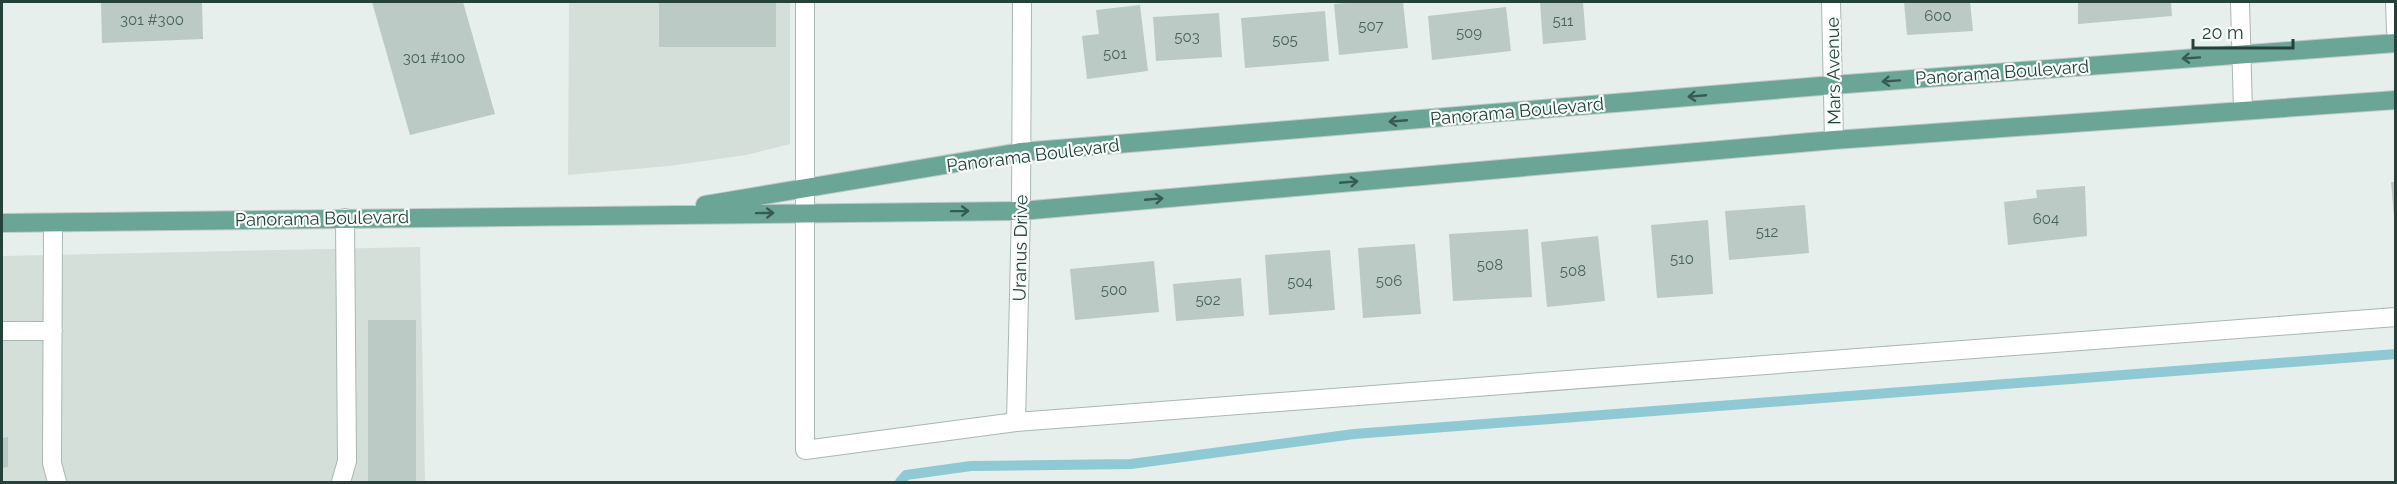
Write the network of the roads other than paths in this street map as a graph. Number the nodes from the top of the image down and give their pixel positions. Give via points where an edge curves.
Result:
1 (805, 2) edge
2 (1022, 2) edge
3 (1831, 2) edge
4 (2240, 2) edge
5 (2395, 2) edge
6 (2396, 30) edge
7 (2396, 43) edge
8 (2240, 54) junction
9 (1833, 85) junction
10 (2396, 100) edge
11 (2243, 111) junction
12 (1834, 140) junction
13 (1021, 152) junction
14 (805, 188) junction
15 (1021, 211) junction
16 (804, 213) junction
17 (643, 214) junction
18 (345, 218) junction
19 (54, 223) junction
20 (2, 224) edge
21 (2396, 317) edge
22 (2, 331) edge
23 (52, 331) junction
24 (1016, 422) junction
25 (57, 483) edge
26 (341, 483) edge

1 - 14 street
2 - 13 street, Uranus Drive
3 - 9 street, Mars Avenue
4 - 8 street
5 - 6 street
7 - 8 main road, Panorama Boulevard
8 -> 9 main road, Panorama Boulevard
8 - 11 street
9 - 12 street, Mars Avenue
9 -> 13 main road, Panorama Boulevard
10 - 11 main road, Panorama Boulevard
11 - 12 main road, Panorama Boulevard
15 -> 12 main road, Panorama Boulevard
13 - 14 main road, Panorama Boulevard
13 - 15 street, Uranus Drive
14 - 16 street
14 - 17 main road, Panorama Boulevard
16 -> 15 main road, Panorama Boulevard
15 - 24 street, Uranus Drive
17 -> 16 main road, Panorama Boulevard
16 - 24 street via 805,450
17 - 18 main road, Panorama Boulevard
18 - 19 main road, Panorama Boulevard
18 - 26 street via 347,461
19 - 20 main road, Panorama Boulevard
19 - 23 street
21 - 24 street
22 - 23 street
23 - 25 street via 52,463

